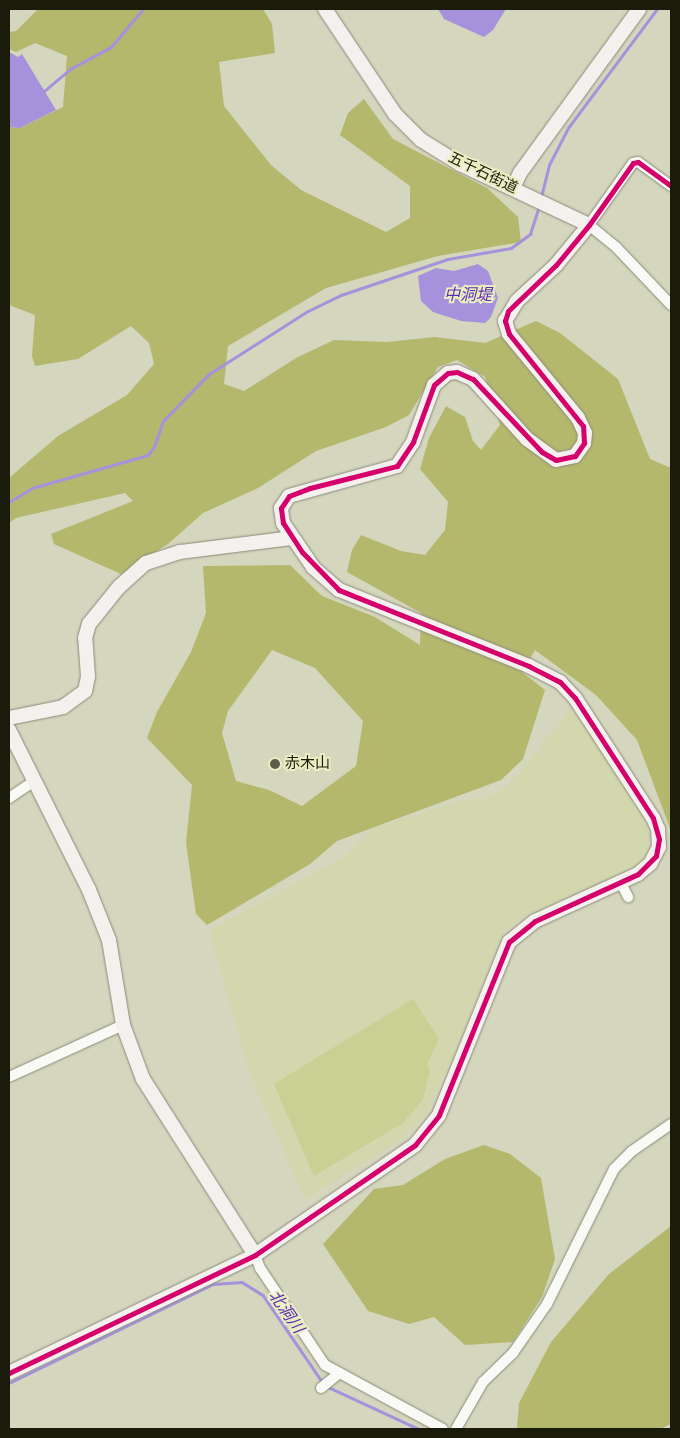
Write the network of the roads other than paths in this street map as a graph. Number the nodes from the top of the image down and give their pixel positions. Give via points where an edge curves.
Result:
1 (325, 9) edge
2 (639, 9) edge
3 (671, 186) edge
4 (513, 188) junction
5 (590, 225) junction
6 (671, 305) edge
7 (292, 538) junction
8 (9, 718) edge
9 (9, 730) edge
10 (33, 782) junction
11 (9, 798) edge
12 (621, 883) junction
13 (628, 897) dead end
14 (123, 1025) junction
15 (9, 1077) edge
16 (671, 1124) edge
17 (255, 1254) junction
18 (9, 1373) edge
19 (338, 1374) junction
20 (321, 1388) dead end
21 (443, 1429) edge
22 (456, 1429) edge

1 - 4 street, 五千石街道 via 408,130 435,150
2 - 4 street via 520,172
3 - 5 street via 638,162 633,163
4 - 5 street, 五千石街道
5 - 6 street, 五千石街道 via 616,247
5 - 7 street via 556,265 517,300 505,321 509,334 583,426 581,450 565,460 550,457 527,439 473,380 457,372 448,373 434,385 413,442 396,466 290,496 280,508 283,523
7 - 8 street via 180,552 146,563 119,588 89,624 85,638 88,677 85,691 63,707
7 - 12 street via 313,567 339,590 529,666 560,682 575,698 658,829 656,856 638,874
9 - 10 street
10 - 11 street
10 - 14 street via 90,890 109,940
12 - 13 street
12 - 17 street via 535,921 509,942 439,1115 430,1129 415,1145
14 - 15 street
14 - 17 street via 143,1078
16 - 22 street via 632,1151 614,1169 547,1304 513,1353 483,1382
17 - 18 street
17 - 19 street via 297,1325 325,1365
19 - 20 street
19 - 21 street

